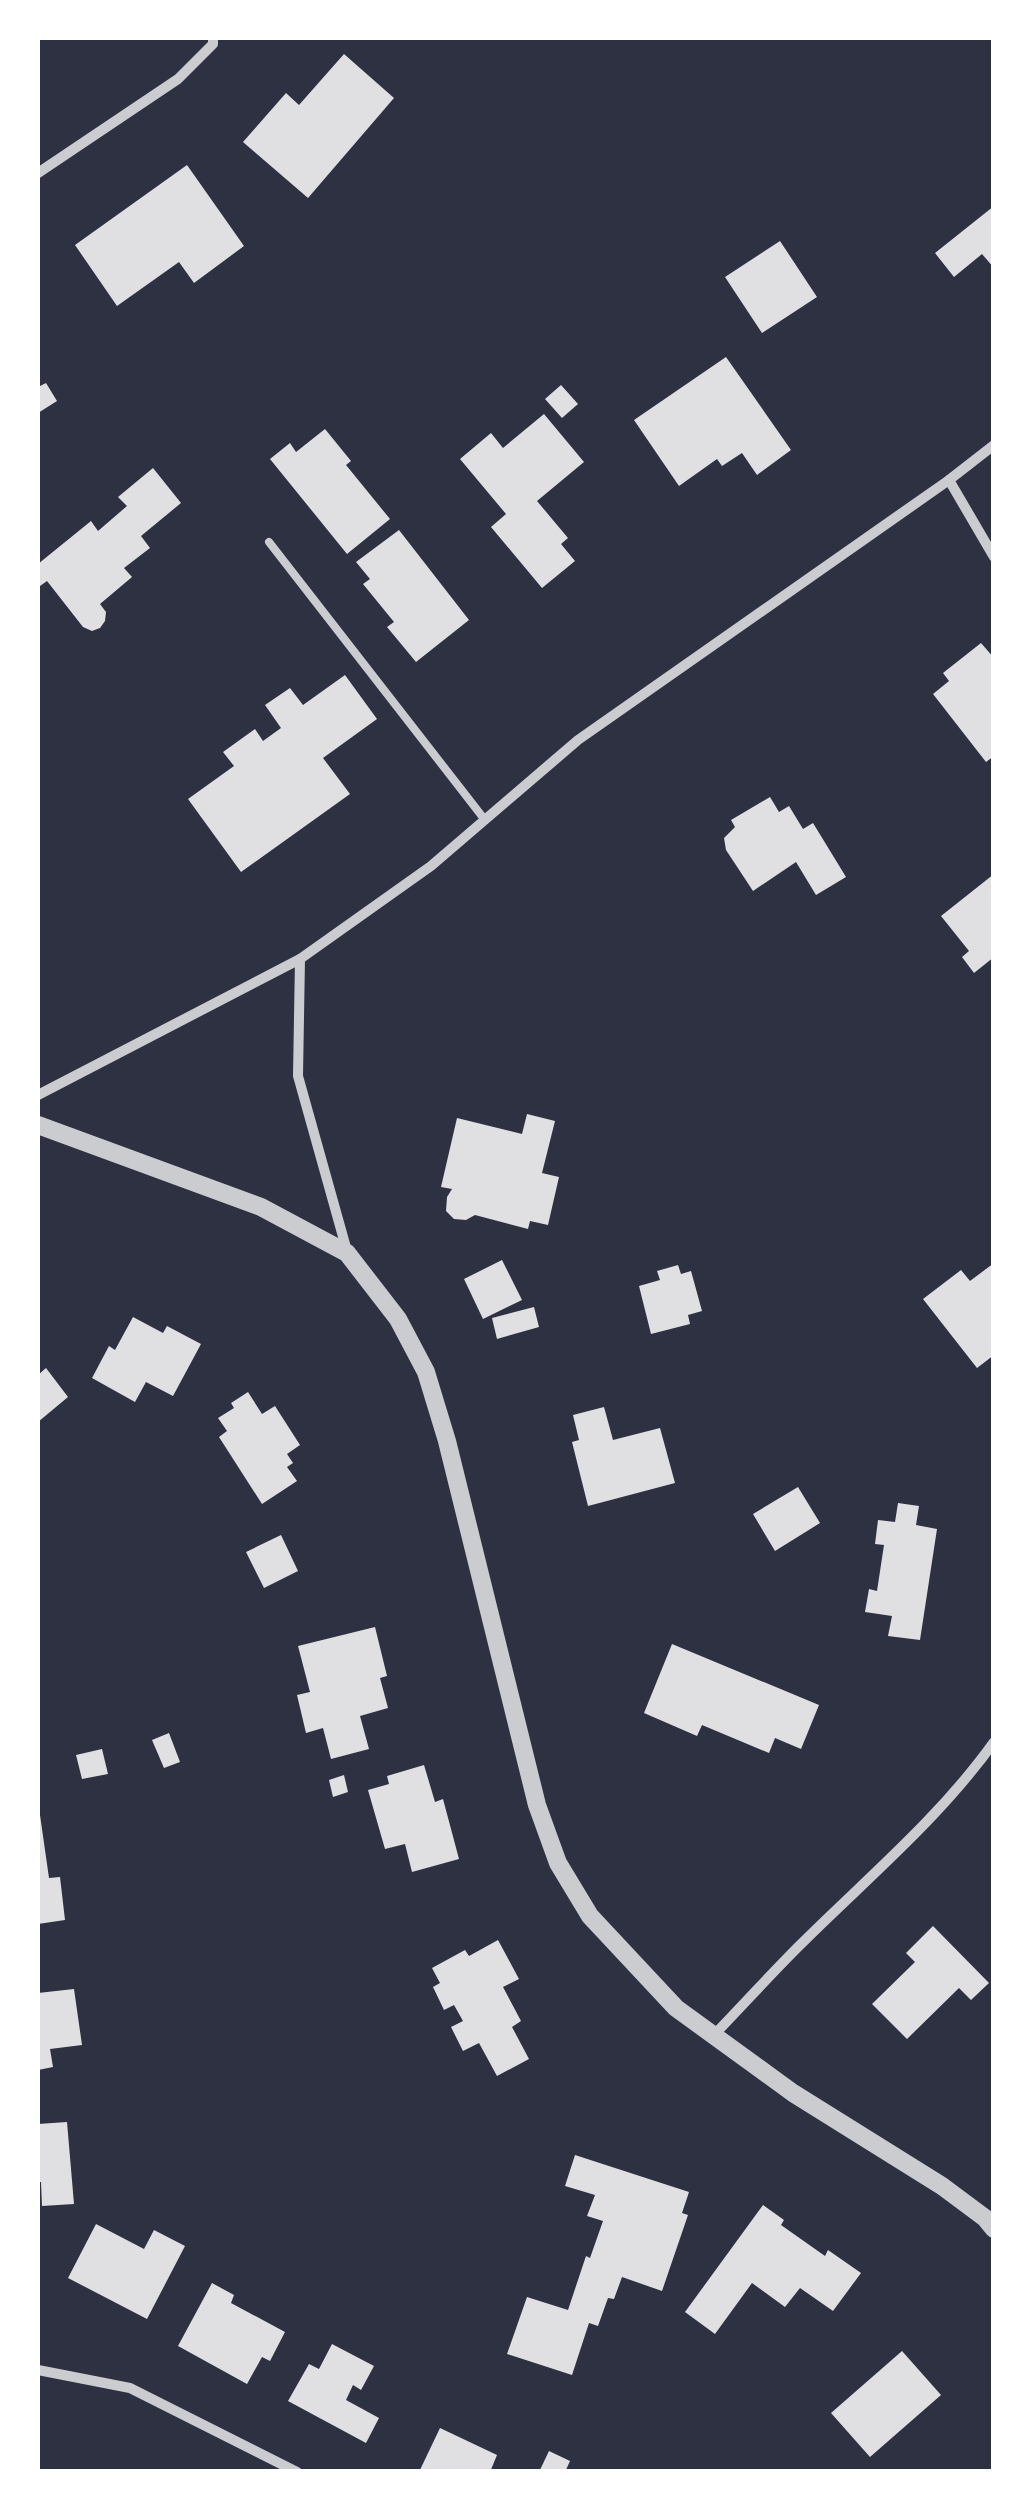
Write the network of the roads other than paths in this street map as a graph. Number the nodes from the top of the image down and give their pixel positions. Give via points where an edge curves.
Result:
1 (213, 38) edge
2 (38, 173) edge
3 (994, 445) edge
4 (949, 480) junction
5 (269, 542) dead end
6 (994, 558) edge
7 (485, 820) junction
8 (300, 959) junction
9 (38, 1095) edge
10 (38, 1125) edge
11 (347, 1253) junction
12 (994, 1742) edge
13 (714, 2036) junction
14 (994, 2229) edge
15 (38, 2370) edge
16 (298, 2472) edge

1 - 2 street via 178,78
3 - 4 street
4 - 6 street
4 - 7 street via 578,740
5 - 7 lane
7 - 8 street
8 - 9 street
8 - 11 street via 298,1076
10 - 11 street via 260,1208
11 - 13 street via 398,1319 426,1372 514,1720 558,1863 590,1916 649,1982
12 - 13 street via 899,1852
13 - 14 street via 942,2186
15 - 16 street via 130,2388

